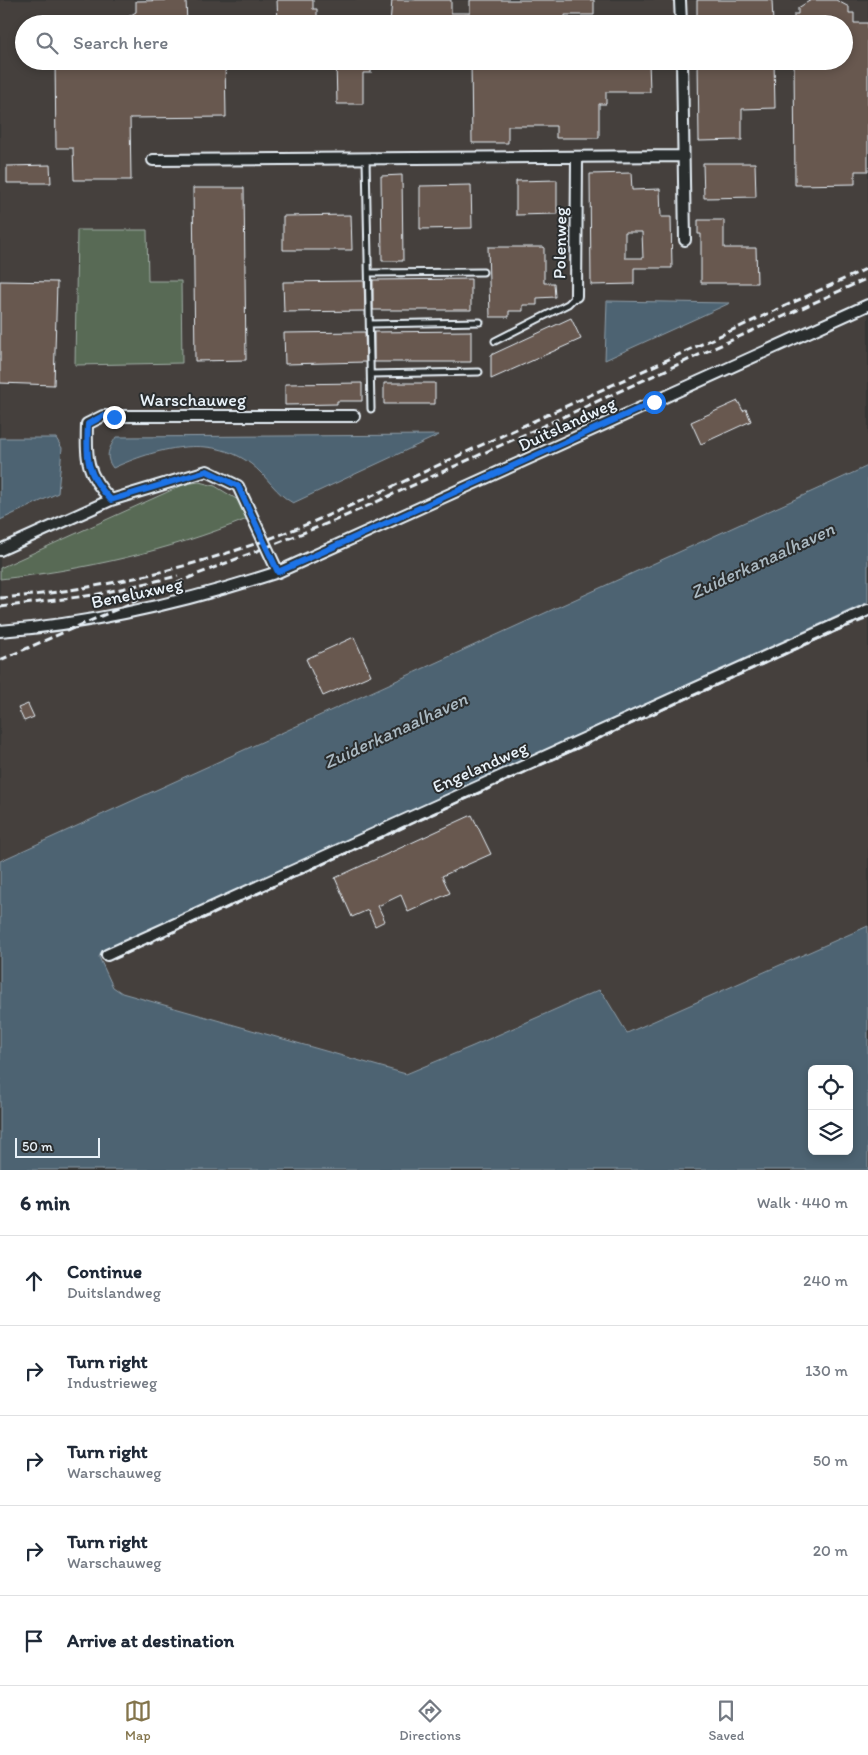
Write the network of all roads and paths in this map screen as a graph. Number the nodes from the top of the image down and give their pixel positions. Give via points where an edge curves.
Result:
1 (680, 0) edge
2 (681, 15) edge
3 (682, 70) edge
4 (684, 156) junction
5 (577, 158) junction
6 (366, 159) junction
7 (153, 160) dead end
8 (685, 240) dead end
9 (483, 272) dead end
10 (368, 273) junction
11 (576, 296) joint
12 (868, 305) edge
13 (480, 322) dead end
14 (370, 324) junction
15 (496, 341) dead end
16 (478, 372) dead end
17 (371, 374) junction
18 (371, 409) dead end
19 (354, 416) dead end
20 (111, 500) junction
21 (0, 550) edge
22 (278, 572) junction
23 (868, 610) edge
24 (0, 631) edge
25 (107, 955) dead end

1 - 2 street
3 - 4 street
4 - 5 street
4 - 8 street
5 - 6 street
5 - 11 street, Polenweg
6 - 7 street
6 - 10 lane
9 - 10 lane
10 - 14 lane
11 - 15 lane, Polenweg via 568,304
12 - 22 street, Duitslandweg
13 - 14 lane
14 - 17 lane
16 - 17 lane
17 - 18 lane
19 - 20 street, Warschauweg via 103,416 88,424 86,453 96,484
20 - 21 street
20 - 22 street via 207,471 238,486
22 - 24 street, Beneluxweg via 223,590 124,614
23 - 25 street, Engelandweg

